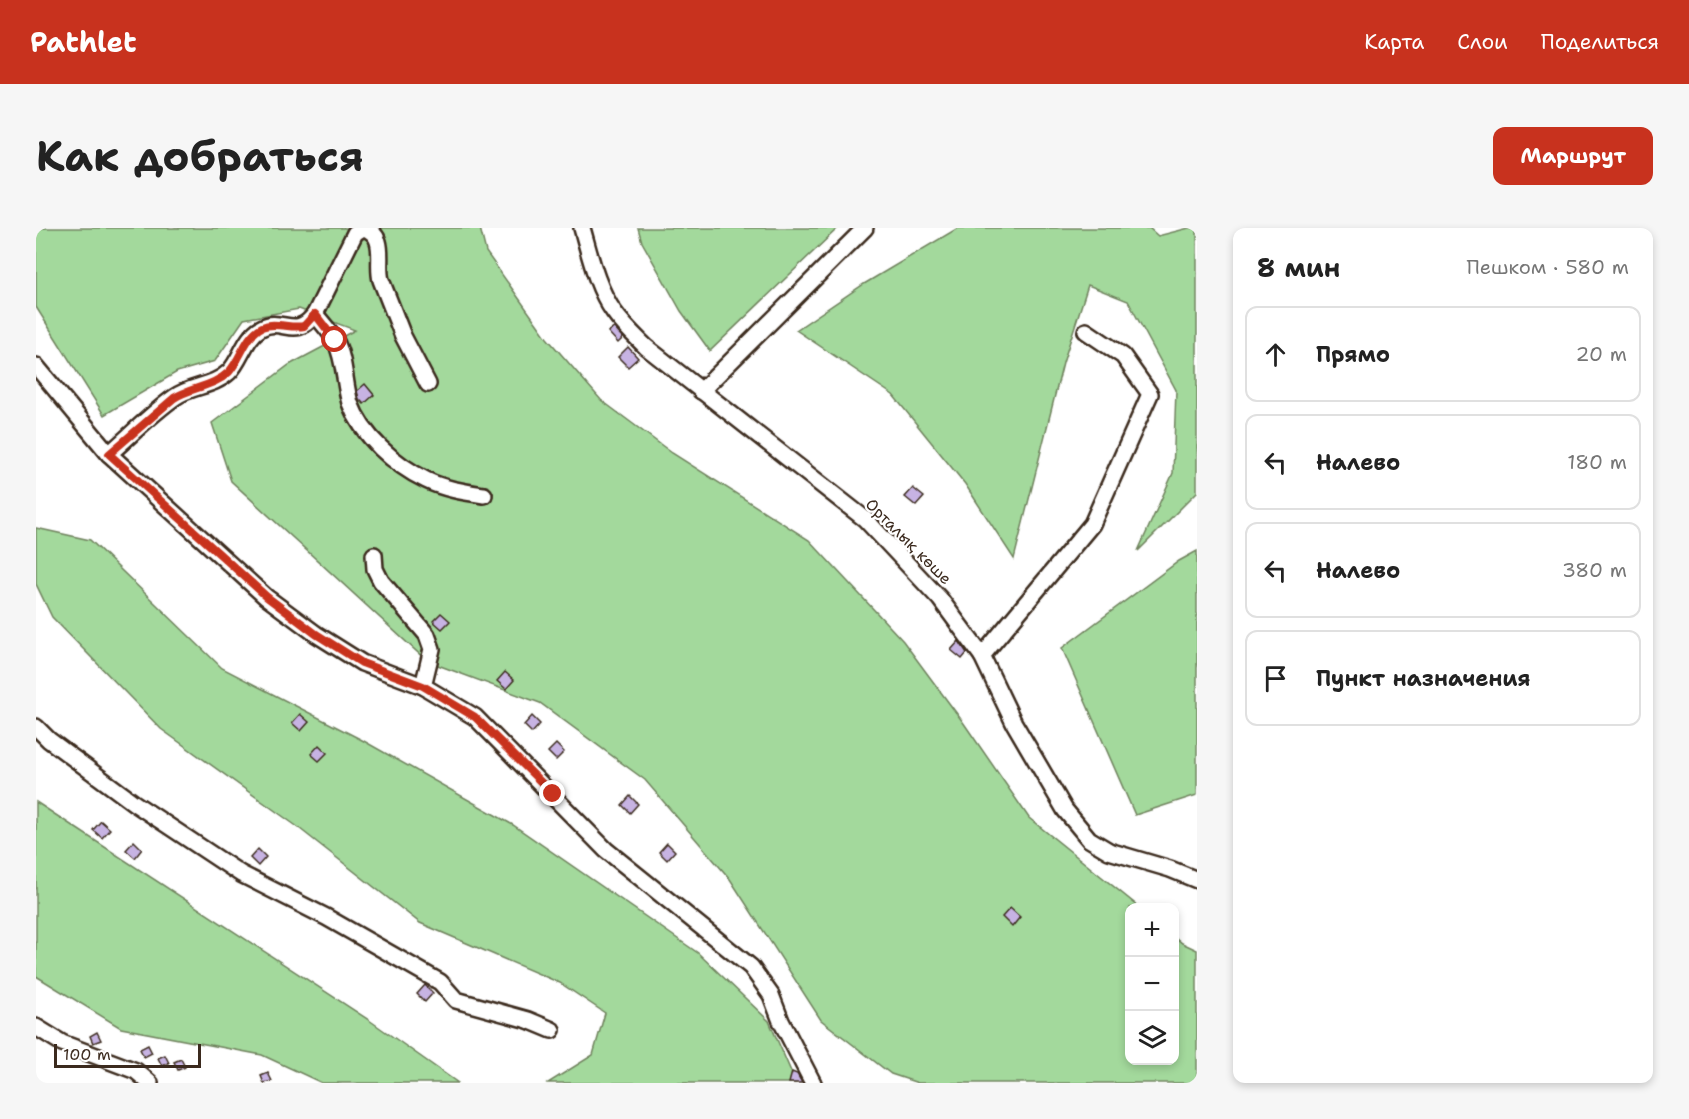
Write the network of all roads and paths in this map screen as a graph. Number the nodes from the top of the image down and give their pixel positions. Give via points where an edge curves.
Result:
1 (363, 228) edge
2 (582, 228) edge
3 (865, 228) edge
4 (315, 314) junction
5 (1086, 331) dead end
6 (36, 366) edge
7 (428, 384) dead end
8 (701, 391) junction
9 (109, 454) junction
10 (484, 495) dead end
11 (374, 555) dead end
12 (982, 656) junction
13 (423, 686) junction
14 (36, 727) edge
15 (1197, 880) edge
16 (36, 1027) edge
17 (552, 1030) dead end
18 (150, 1083) edge
19 (813, 1083) edge

1 - 4 street via 351,240
1 - 7 street via 375,237 381,252 381,280 403,336
2 - 8 street, Орталық көше via 600,286 613,311 646,347
3 - 8 street
4 - 9 street via 304,326 261,328 229,372 209,386 174,398
4 - 10 street via 335,340 352,406 372,438 402,465 427,480
5 - 12 street via 1123,356 1150,394 1092,524
6 - 9 street
8 - 12 street, Орталық көше via 865,519 940,599
9 - 13 street via 267,597 316,634 362,663
11 - 13 street via 381,581 427,635 432,649
12 - 15 street, Орталық көше via 1014,723 1065,810 1089,839 1109,851
13 - 19 street via 475,717 606,850 752,967 771,995
14 - 17 street via 134,803 241,874 440,982 456,1000
16 - 18 street via 62,1043 136,1071

